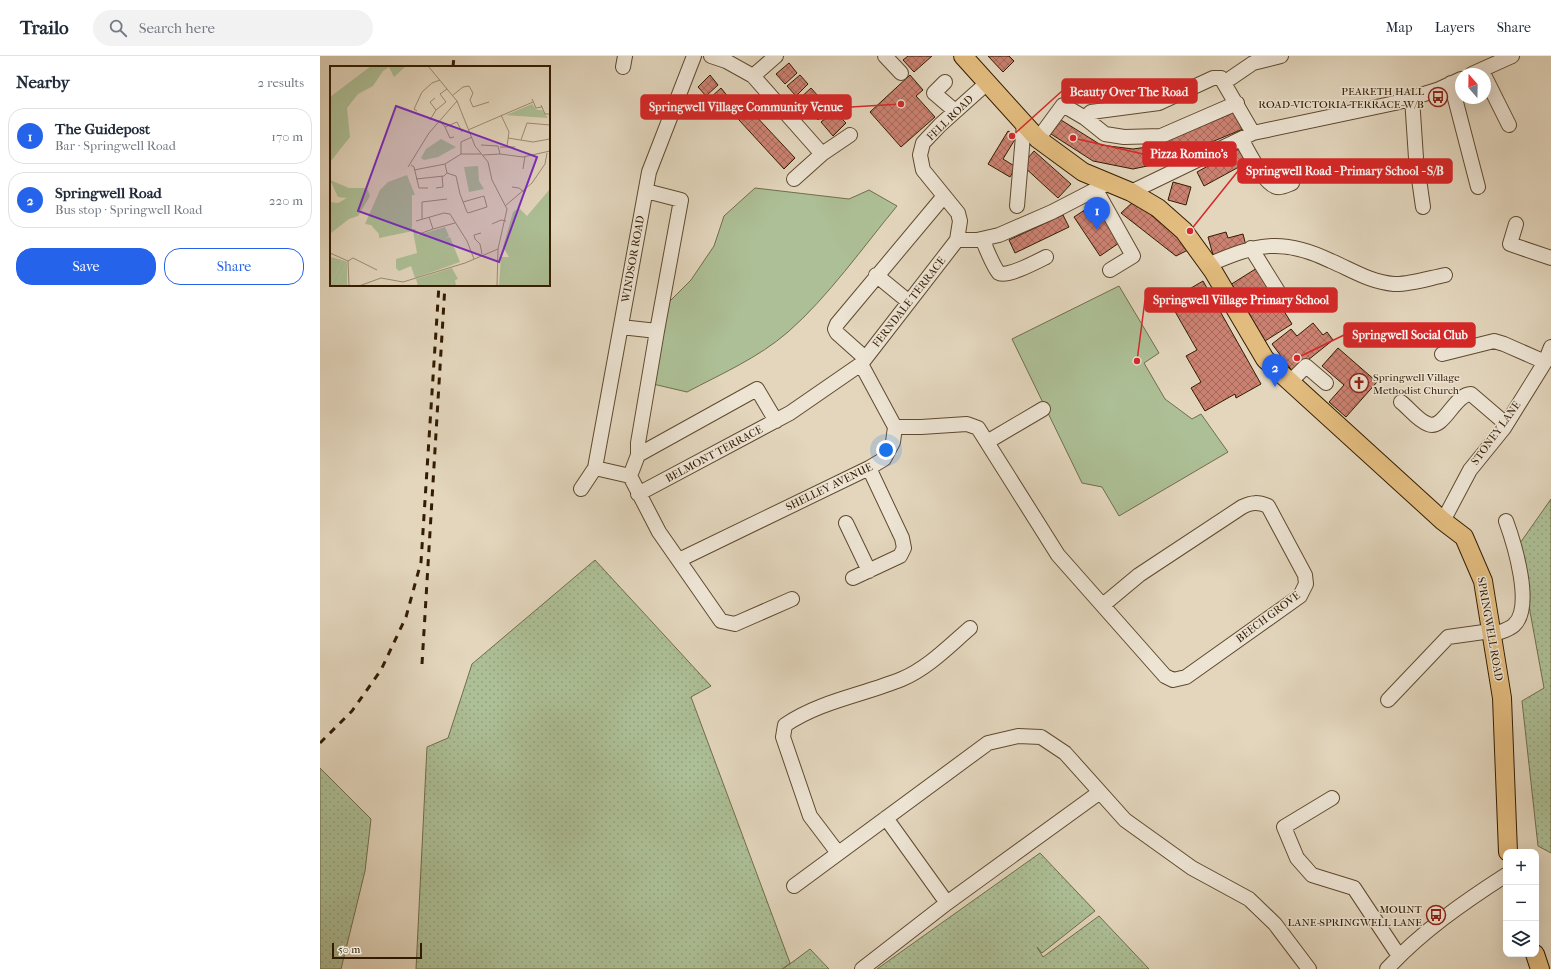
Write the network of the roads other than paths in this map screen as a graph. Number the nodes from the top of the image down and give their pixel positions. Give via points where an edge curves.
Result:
1 (694, 56) edge
2 (711, 56) edge
3 (776, 56) edge
4 (885, 56) edge
5 (963, 56) edge
6 (1280, 56) edge
7 (1512, 56) edge
8 (1491, 68) edge
9 (901, 72) dead end
10 (753, 76) junction
11 (1231, 78) dead end
12 (1455, 81) edge
13 (945, 82) dead end
14 (987, 83) junction
15 (1491, 93) edge
16 (1412, 98) junction
17 (1237, 103) junction
18 (1461, 104) edge
19 (955, 111) junction
20 (1085, 118) junction
21 (1024, 124) junction
22 (1509, 125) dead end
23 (850, 134) dead end
24 (1247, 136) junction
25 (1038, 139) junction
26 (822, 154) junction
27 (794, 179) dead end
28 (1292, 183) dead end
29 (1103, 186) junction
30 (1478, 187) dead end
31 (646, 191) junction
32 (1131, 192) junction
33 (944, 196) junction
34 (1017, 206) dead end
35 (1423, 207) dead end
36 (1516, 224) dead end
37 (982, 239) junction
38 (957, 240) junction
39 (1251, 248) junction
40 (1046, 258) dead end
41 (1551, 258) edge
42 (1208, 265) junction
43 (1110, 270) dead end
44 (876, 275) junction
45 (1445, 275) dead end
46 (1284, 301) dead end
47 (909, 302) junction
48 (621, 327) junction
49 (657, 331) junction
50 (1551, 347) edge
51 (1442, 354) dead end
52 (863, 361) junction
53 (1545, 362) junction
54 (1290, 382) junction
55 (1326, 383) dead end
56 (1401, 402) dead end
57 (1043, 409) dead end
58 (790, 413) joint
59 (776, 421) junction
60 (1506, 424) junction
61 (895, 426) junction
62 (987, 442) junction
63 (638, 455) junction
64 (595, 468) junction
65 (870, 468) junction
66 (630, 476) junction
67 (581, 489) dead end
68 (638, 494) junction
69 (1444, 521) junction
70 (1506, 521) dead end
71 (846, 523) dead end
72 (679, 560) junction
73 (869, 571) junction
74 (853, 578) dead end
75 (792, 599) dead end
76 (1103, 606) junction
77 (970, 628) dead end
78 (1492, 633) junction
79 (1388, 700) dead end
80 (1100, 792) junction
81 (1332, 798) dead end
82 (886, 818) junction
83 (1508, 849) edge
84 (838, 853) junction
85 (1503, 877) edge
86 (794, 886) dead end
87 (947, 903) junction
88 (1400, 956) junction
89 (1536, 957) edge
90 (862, 969) edge
91 (1309, 969) edge
92 (1387, 969) edge
93 (1540, 969) edge

1 - 31 street, WINDSOR ROAD via 650,172
2 - 10 street
3 - 10 street
4 - 9 street
5 - 14 main road, SPRINGWELL ROAD
6 - 11 street via 1253,63
7 - 8 street
10 - 26 street
12 - 16 street
13 - 19 street via 934,93
14 - 19 street, FELL ROAD
14 - 21 main road, SPRINGWELL ROAD
15 - 22 street
16 - 24 street
16 - 35 street via 1416,158
17 - 20 street via 1161,136 1124,138 1105,134
17 - 20 street via 1221,78 1213,78 1159,103 1091,112
17 - 24 street
18 - 30 street
19 - 33 street, FELL ROAD via 924,143 920,155 923,170
20 - 25 street via 1063,105
21 - 25 main road, SPRINGWELL ROAD
21 - 34 street
23 - 26 street
24 - 28 street via 1267,182 1275,187
24 - 32 street
25 - 29 main road, SPRINGWELL ROAD
26 - 27 street
29 - 32 main road, SPRINGWELL ROAD
29 - 37 street via 999,235
29 - 43 street via 1133,256
31 - 48 street, WINDSOR ROAD
31 - 49 street via 681,200
32 - 42 main road, SPRINGWELL ROAD via 1158,208 1184,231
33 - 38 street, FELL ROAD via 958,213 960,221
33 - 44 street
36 - 41 street via 1510,244
37 - 38 street
37 - 40 street via 999,273 1015,271
38 - 47 street, FERNDALE TERRACE
39 - 42 street
39 - 45 street via 1280,245 1300,248 1331,260 1363,277 1395,284
39 - 46 street
42 - 54 main road, SPRINGWELL ROAD via 1265,359
44 - 47 street
44 - 52 street via 835,329
47 - 52 street, FERNDALE TERRACE
48 - 49 street
48 - 64 street, WINDSOR ROAD
49 - 63 street
50 - 53 street, STONEY LANE
51 - 53 street via 1494,342
52 - 58 street, FERNDALE TERRACE
52 - 61 street
53 - 60 street, STONEY LANE
54 - 55 street via 1306,366
54 - 69 main road, SPRINGWELL ROAD
56 - 60 street via 1427,424 1434,426 1460,398 1471,394
57 - 62 street
58 - 59 street, BELMONT TERRACE
59 - 63 street via 757,389
59 - 68 street, BELMONT TERRACE
60 - 69 street, STONEY LANE via 1470,470
61 - 62 street, BEECH GROVE via 966,424 978,428
61 - 65 street, SHELLEY AVENUE via 893,442 884,458
62 - 76 street, BEECH GROVE via 1058,555
63 - 66 street
64 - 66 street
64 - 67 street, WINDSOR ROAD
65 - 72 street, SHELLEY AVENUE
65 - 73 street via 902,538 904,548 900,556
66 - 68 street
68 - 72 street via 659,532
69 - 78 main road, SPRINGWELL ROAD via 1464,537 1484,581
70 - 78 street via 1514,543 1523,610 1514,625
71 - 73 street
72 - 75 street via 721,621 735,624
73 - 74 street
76 - 76 street, BEECH GROVE via 1165,676 1173,680 1186,677 1300,596 1306,584 1305,575 1268,506 1251,503 1139,576
77 - 84 street via 924,667 902,679 813,709 785,725 783,737 810,816
78 - 79 street via 1448,637
78 - 83 main road, SPRINGWELL ROAD via 1502,698
80 - 82 street via 1065,753 1041,737 1018,736 988,743
80 - 87 street
80 - 91 street via 1126,820 1192,868 1249,899 1275,924
81 - 88 street via 1284,827 1297,858 1312,875 1354,888
82 - 84 street
82 - 87 street
84 - 86 street
85 - 88 street via 1476,894
87 - 90 street
88 - 92 street
89 - 93 main road

